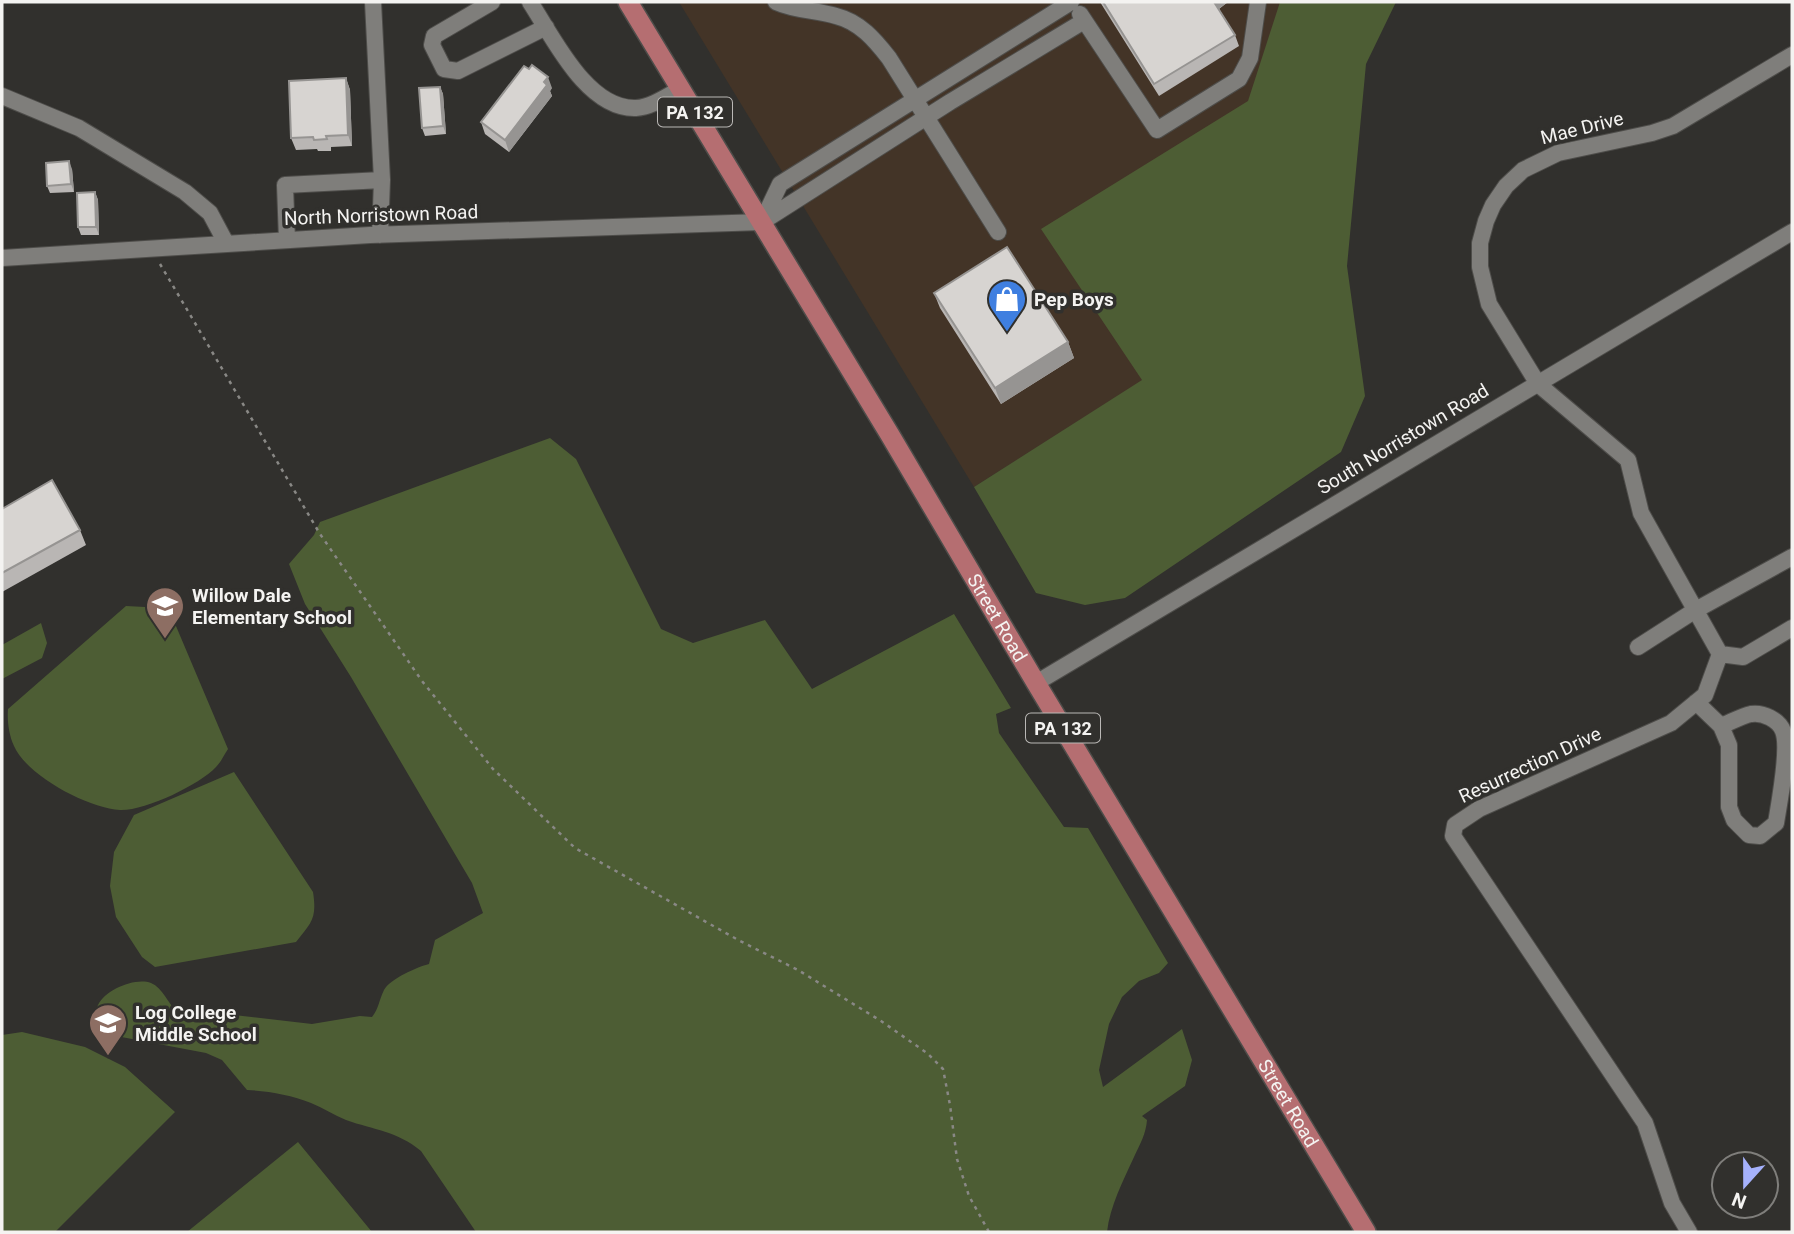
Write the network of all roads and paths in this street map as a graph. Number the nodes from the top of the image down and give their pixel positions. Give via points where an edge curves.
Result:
1 (373, 2) edge
2 (492, 2) edge
3 (530, 2) edge
4 (628, 2) edge
5 (776, 2) edge
6 (1071, 2) edge
7 (1258, 2) edge
8 (1084, 21) junction
9 (546, 27) junction
10 (1792, 55) edge
11 (680, 89) junction
12 (2, 96) edge
13 (914, 100) junction
14 (925, 118) junction
15 (382, 180) junction
16 (762, 222) junction
17 (998, 232) dead end
18 (1792, 232) edge
19 (380, 235) junction
20 (287, 240) junction
21 (226, 243) junction
22 (151, 249) junction
23 (2, 258) edge
24 (1538, 384) junction
25 (1792, 556) edge
26 (1694, 611) junction
27 (1792, 628) edge
28 (1638, 647) dead end
29 (1720, 654) junction
30 (1036, 683) junction
31 (1696, 702) junction
32 (1721, 726) junction
33 (989, 1232) edge
34 (1366, 1232) edge
35 (1689, 1232) edge

1 - 15 street
2 - 9 street via 434,36 432,45 444,69 458,71
3 - 9 street
4 - 11 main road, Street Road / PA 132
5 - 13 street via 835,15 862,29 889,58
6 - 8 street
6 - 13 street
7 - 8 street via 1250,58 1239,79 1157,130
8 - 14 street
9 - 11 street via 581,82 613,102 635,108
10 - 24 street, Mae Drive via 1673,125 1558,153 1530,166 1506,186 1486,221 1480,267 1489,304
11 - 16 main road, Street Road / PA 132
12 - 21 street via 79,128 185,192 210,213
13 - 14 street
13 - 16 street via 780,184
14 - 16 street
14 - 17 street
15 - 19 street
15 - 20 street via 285,185
16 - 19 street, North Norristown Road
16 - 30 main road, Street Road / PA 132
18 - 24 street, South Norristown Road
19 - 20 street, North Norristown Road
20 - 21 street, North Norristown Road
21 - 22 street, North Norristown Road
22 - 23 street, North Norristown Road
22 - 33 path via 320,534 422,681 493,769 575,848 798,970 927,1053 943,1069 957,1159
24 - 26 street via 1628,460 1641,513
24 - 30 street, South Norristown Road
25 - 26 street
26 - 28 street
26 - 29 street
27 - 29 street via 1743,657
29 - 31 street, Resurrection Drive via 1705,695
30 - 34 main road, Street Road / PA 132
31 - 32 street
31 - 35 street, Resurrection Drive via 1671,723 1479,809 1455,825 1454,836 1645,1123 1672,1203
32 - 32 street via 1729,746 1729,807 1749,835 1760,836 1776,823 1784,732 1777,722 1761,714

